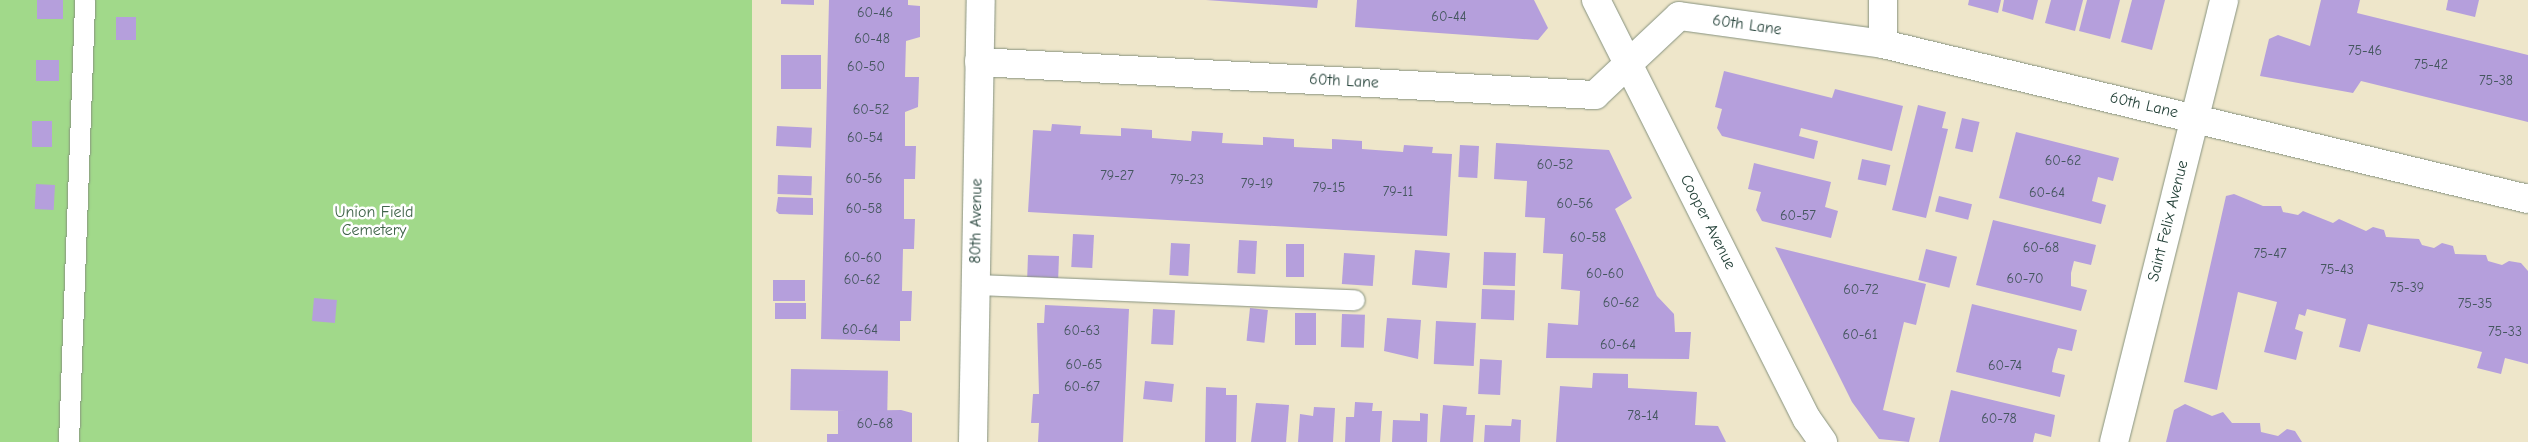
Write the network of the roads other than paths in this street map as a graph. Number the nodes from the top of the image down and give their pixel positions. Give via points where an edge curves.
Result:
1 (85, 0) edge
2 (981, 0) edge
3 (1596, 0) edge
4 (1883, 0) edge
5 (2224, 0) edge
6 (1883, 44) junction
7 (979, 62) junction
8 (1627, 63) junction
9 (2193, 117) junction
10 (2528, 199) edge
11 (975, 284) junction
12 (1356, 300) dead end
13 (68, 442) edge
14 (973, 442) edge
15 (1823, 442) edge
16 (2114, 442) edge

1 - 13 lane
2 - 7 street, 80th Avenue
3 - 8 street, Cooper Avenue
4 - 6 street
5 - 9 street, Saint Felix Avenue
6 - 8 street, 60th Lane via 1679,16
6 - 9 street, 60th Lane
7 - 8 street, 60th Lane via 1595,95
7 - 11 street, 80th Avenue
8 - 15 street, Cooper Avenue
9 - 10 street, 60th Lane
9 - 16 street, Saint Felix Avenue
11 - 12 lane
11 - 14 street, 80th Avenue

